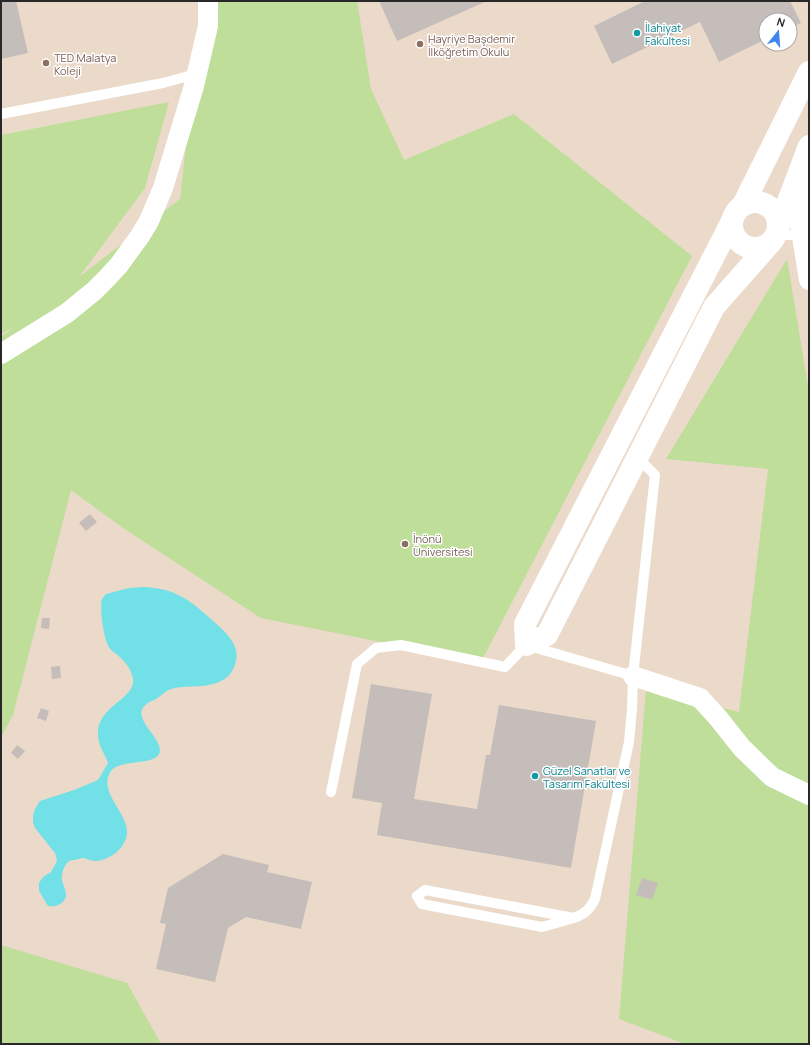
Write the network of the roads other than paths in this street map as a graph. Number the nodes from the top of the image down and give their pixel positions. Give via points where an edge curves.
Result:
1 (208, 1) edge
2 (809, 72) edge
3 (196, 74) junction
4 (1, 114) edge
5 (809, 146) edge
6 (800, 170) junction
7 (738, 213) junction
8 (805, 233) edge
9 (776, 234) junction
10 (809, 280) edge
11 (1, 354) edge
12 (638, 458) junction
13 (526, 645) junction
14 (633, 676) junction
15 (331, 792) dead end
16 (809, 795) edge
17 (574, 918) junction

1 - 3 street via 208,26
2 - 7 main road
3 - 4 lane
3 - 11 street via 163,188 149,221 130,251 107,278 81,302
5 - 6 main road
6 - 8 street via 799,218
6 - 9 main road
7 - 9 main road via 749,202 768,205 778,222
7 - 9 main road via 732,228 742,244 748,247 762,247
7 - 13 main road via 525,624
8 - 9 lane
8 - 10 street
9 - 12 main road via 714,307
12 - 13 main road via 547,635
12 - 14 lane via 655,475
13 - 14 lane
13 - 15 lane via 505,667 400,645 376,648 357,664
14 - 16 street via 700,698 742,748 772,777
14 - 17 lane via 629,742 595,899 587,911
17 - 17 lane via 425,890 416,896 422,904 542,927

